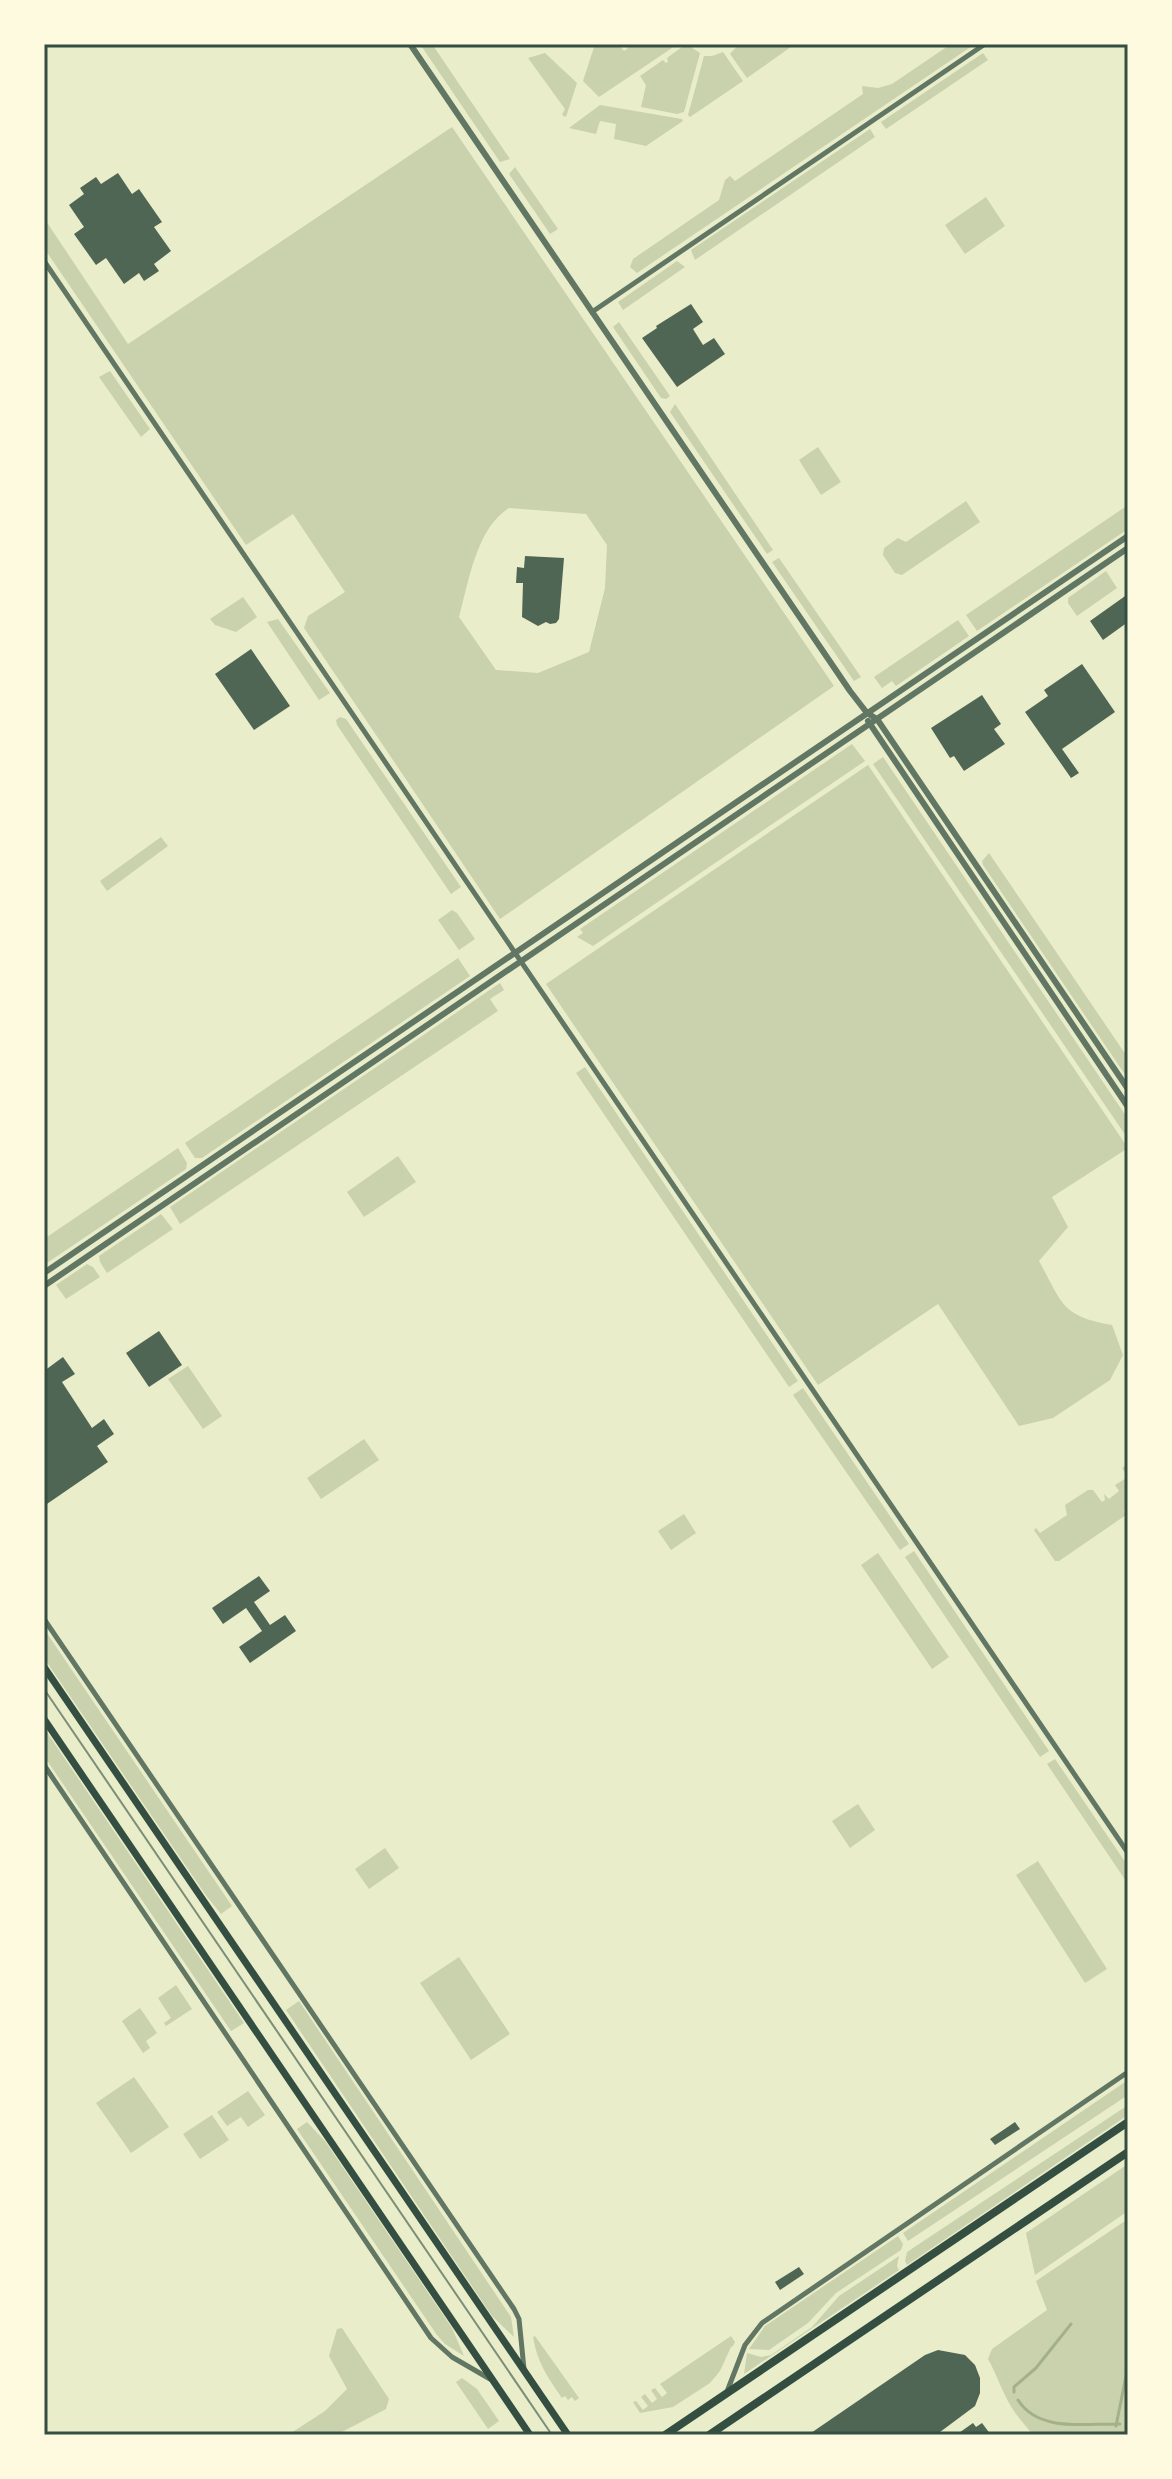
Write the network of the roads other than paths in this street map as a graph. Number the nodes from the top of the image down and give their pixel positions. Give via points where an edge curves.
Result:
1 (410, 44) edge
2 (985, 44) edge
3 (44, 261) edge
4 (592, 312) junction
5 (1128, 536) edge
6 (1128, 548) edge
7 (867, 713) junction
8 (877, 719) junction
9 (869, 724) junction
10 (515, 952) junction
11 (521, 962) junction
12 (1128, 1089) edge
13 (1128, 1107) edge
14 (44, 1273) edge
15 (44, 1286) edge
16 (44, 1619) edge
17 (44, 1667) edge
18 (44, 1719) edge
19 (44, 1765) edge
20 (1128, 1853) edge
21 (1128, 2072) edge
22 (1128, 2122) edge
23 (1128, 2152) edge
24 (524, 2370) junction
25 (493, 2381) junction
26 (727, 2393) junction
27 (530, 2435) edge
28 (568, 2435) edge
29 (665, 2435) edge
30 (709, 2435) edge

1 - 4 street
2 - 4 street
3 - 10 street
4 - 7 street
5 - 7 street
6 - 8 street
7 - 8 street
7 - 9 street
7 - 10 street
8 - 9 street
8 - 12 street
9 - 11 street
9 - 13 street
10 - 11 street
10 - 14 street
11 - 15 street
11 - 20 street
16 - 24 street via 514,2309
17 - 24 main road
18 - 25 main road
19 - 25 street via 431,2338
21 - 26 street via 762,2323 745,2345
22 - 26 main road
23 - 30 main road
24 - 28 main road
25 - 27 main road
26 - 29 main road

